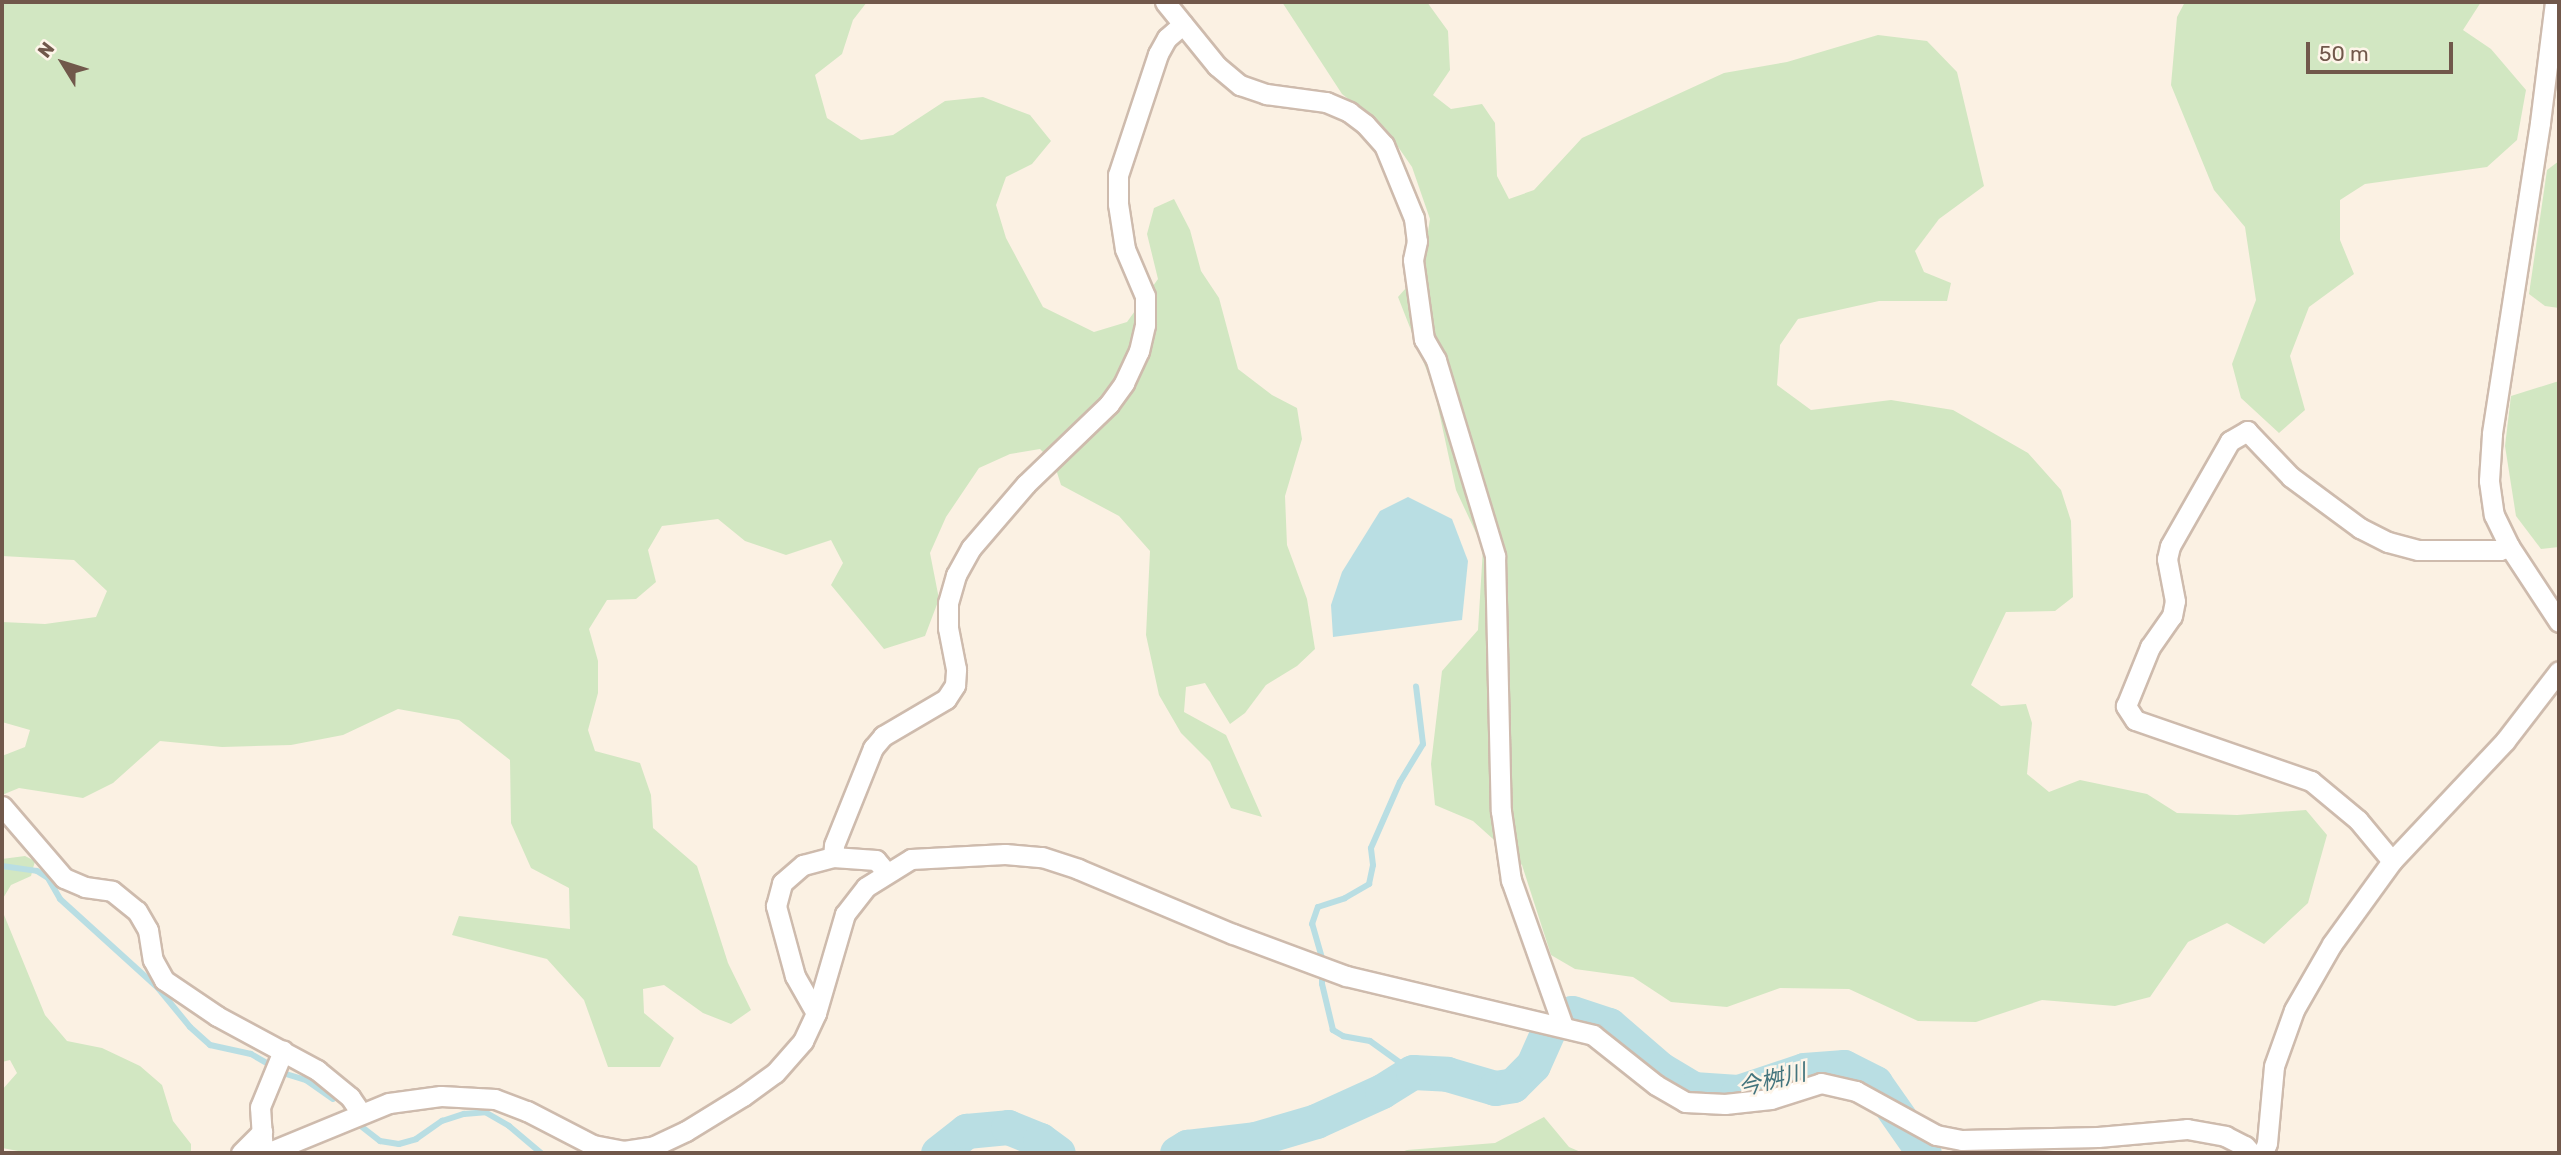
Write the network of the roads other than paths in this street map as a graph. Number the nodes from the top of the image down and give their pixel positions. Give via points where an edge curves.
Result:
1 (1165, 2) edge
2 (2555, 2) edge
3 (1183, 24) junction
4 (2509, 546) junction
5 (2559, 622) edge
6 (2559, 671) edge
7 (2, 806) edge
8 (833, 857) junction
9 (2392, 861) junction
10 (886, 872) junction
11 (817, 1013) junction
12 (1563, 1026) junction
13 (283, 1051) junction
14 (360, 1112) junction
15 (262, 1132) junction
16 (241, 1153) edge
17 (265, 1153) edge
18 (2251, 1153) edge
19 (2263, 1153) edge

1 - 3 street
2 - 4 street via 2492,434 2489,481 2494,515
3 - 8 street via 1158,54 1118,175 1125,249 1145,296 1139,351 1109,404 1026,484 971,548 948,603 955,685 946,699 883,736 873,748
3 - 12 street via 1217,66 1240,85 1266,94 1326,102 1365,124 1384,145 1414,218 1417,241 1413,260 1424,339 1436,360 1495,556 1501,811 1511,880
4 - 5 street
4 - 9 street via 2500,550 2418,550 2388,542 2360,528 2291,477 2247,431 2230,441 2170,546 2172,616 2150,647 2126,706 2135,720 2311,781 2358,820
6 - 9 street via 2505,741
7 - 13 street via 64,878 113,891 137,911 149,930 153,960 164,980 217,1016
8 - 10 street via 876,860
8 - 11 street via 803,865 782,883 776,906 795,976
9 - 19 street via 2332,944 2294,1010 2274,1066
10 - 11 street via 866,887 845,914
10 - 12 street via 911,859 1005,854 1042,858 1346,976
11 - 14 street via 803,1041 775,1073 686,1131 654,1146 624,1151 593,1145 495,1099 441,1096
12 - 18 street via 1593,1035 1685,1102 1771,1099 1821,1083 1856,1091 1936,1135 1962,1140 2098,1137 2187,1129 2225,1136
13 - 14 street via 317,1070 350,1097
13 - 15 street via 260,1107
14 - 17 street
15 - 16 street
15 - 17 street

